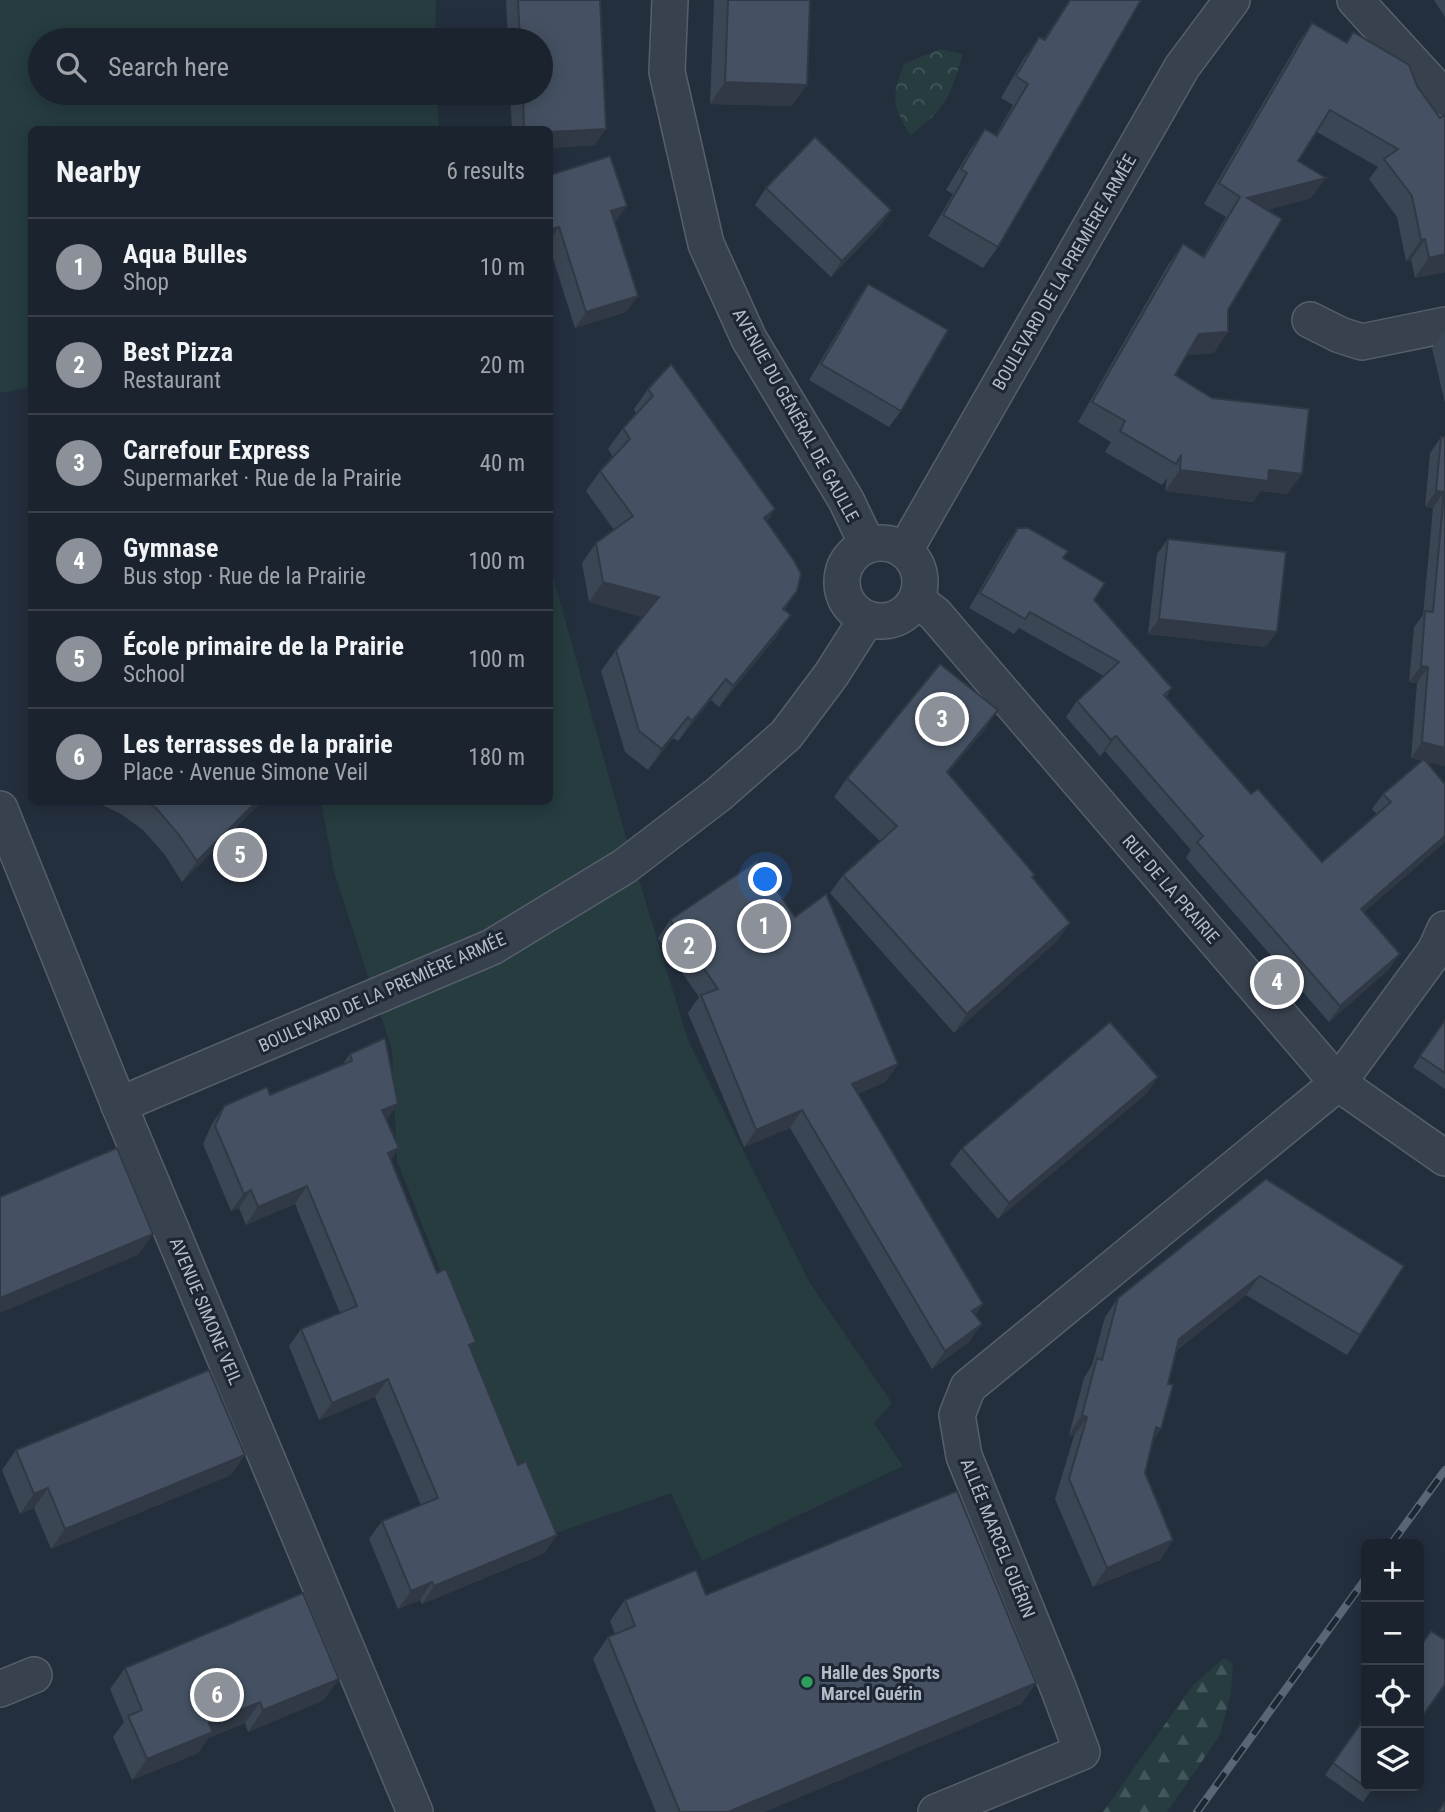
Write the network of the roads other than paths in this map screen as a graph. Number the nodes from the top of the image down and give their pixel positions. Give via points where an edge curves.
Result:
1 (670, 0) edge
2 (1232, 0) edge
3 (1355, 0) edge
4 (1445, 98) edge
5 (1310, 320) dead end
6 (1445, 325) edge
7 (867, 544) junction
8 (905, 550) junction
9 (916, 600) junction
10 (866, 620) junction
11 (0, 809) edge
12 (1445, 929) edge
13 (1338, 1083) junction
14 (119, 1105) junction
15 (1445, 1158) edge
16 (34, 1675) dead end
17 (0, 1689) edge
18 (415, 1812) edge
19 (936, 1812) edge

1 - 7 street, AVENUE DU GÉNÉRAL DE GAULLE via 667,72 706,244 749,339 846,500
2 - 8 street, BOULEVARD DE LA PREMIÈRE ARMÉE via 1182,67
3 - 4 street
5 - 6 street via 1362,342
7 - 8 street via 887,542
7 - 10 street via 848,559 841,582 847,604
8 - 9 street via 917,564 921,582
9 - 10 street via 904,615 885,622
9 - 13 street, RUE DE LA PRAIRIE via 935,614
10 - 14 street, BOULEVARD DE LA PREMIÈRE ARMÉE via 786,735 625,866 492,947
11 - 14 street, AVENUE SIMONE VEIL
12 - 13 street via 1435,951
13 - 15 street, RUE DE LA PRAIRIE
13 - 19 street, ALLÉE MARCEL GUÉRIN via 968,1387 957,1415 964,1456 1082,1752
14 - 18 street, AVENUE SIMONE VEIL
16 - 17 street

